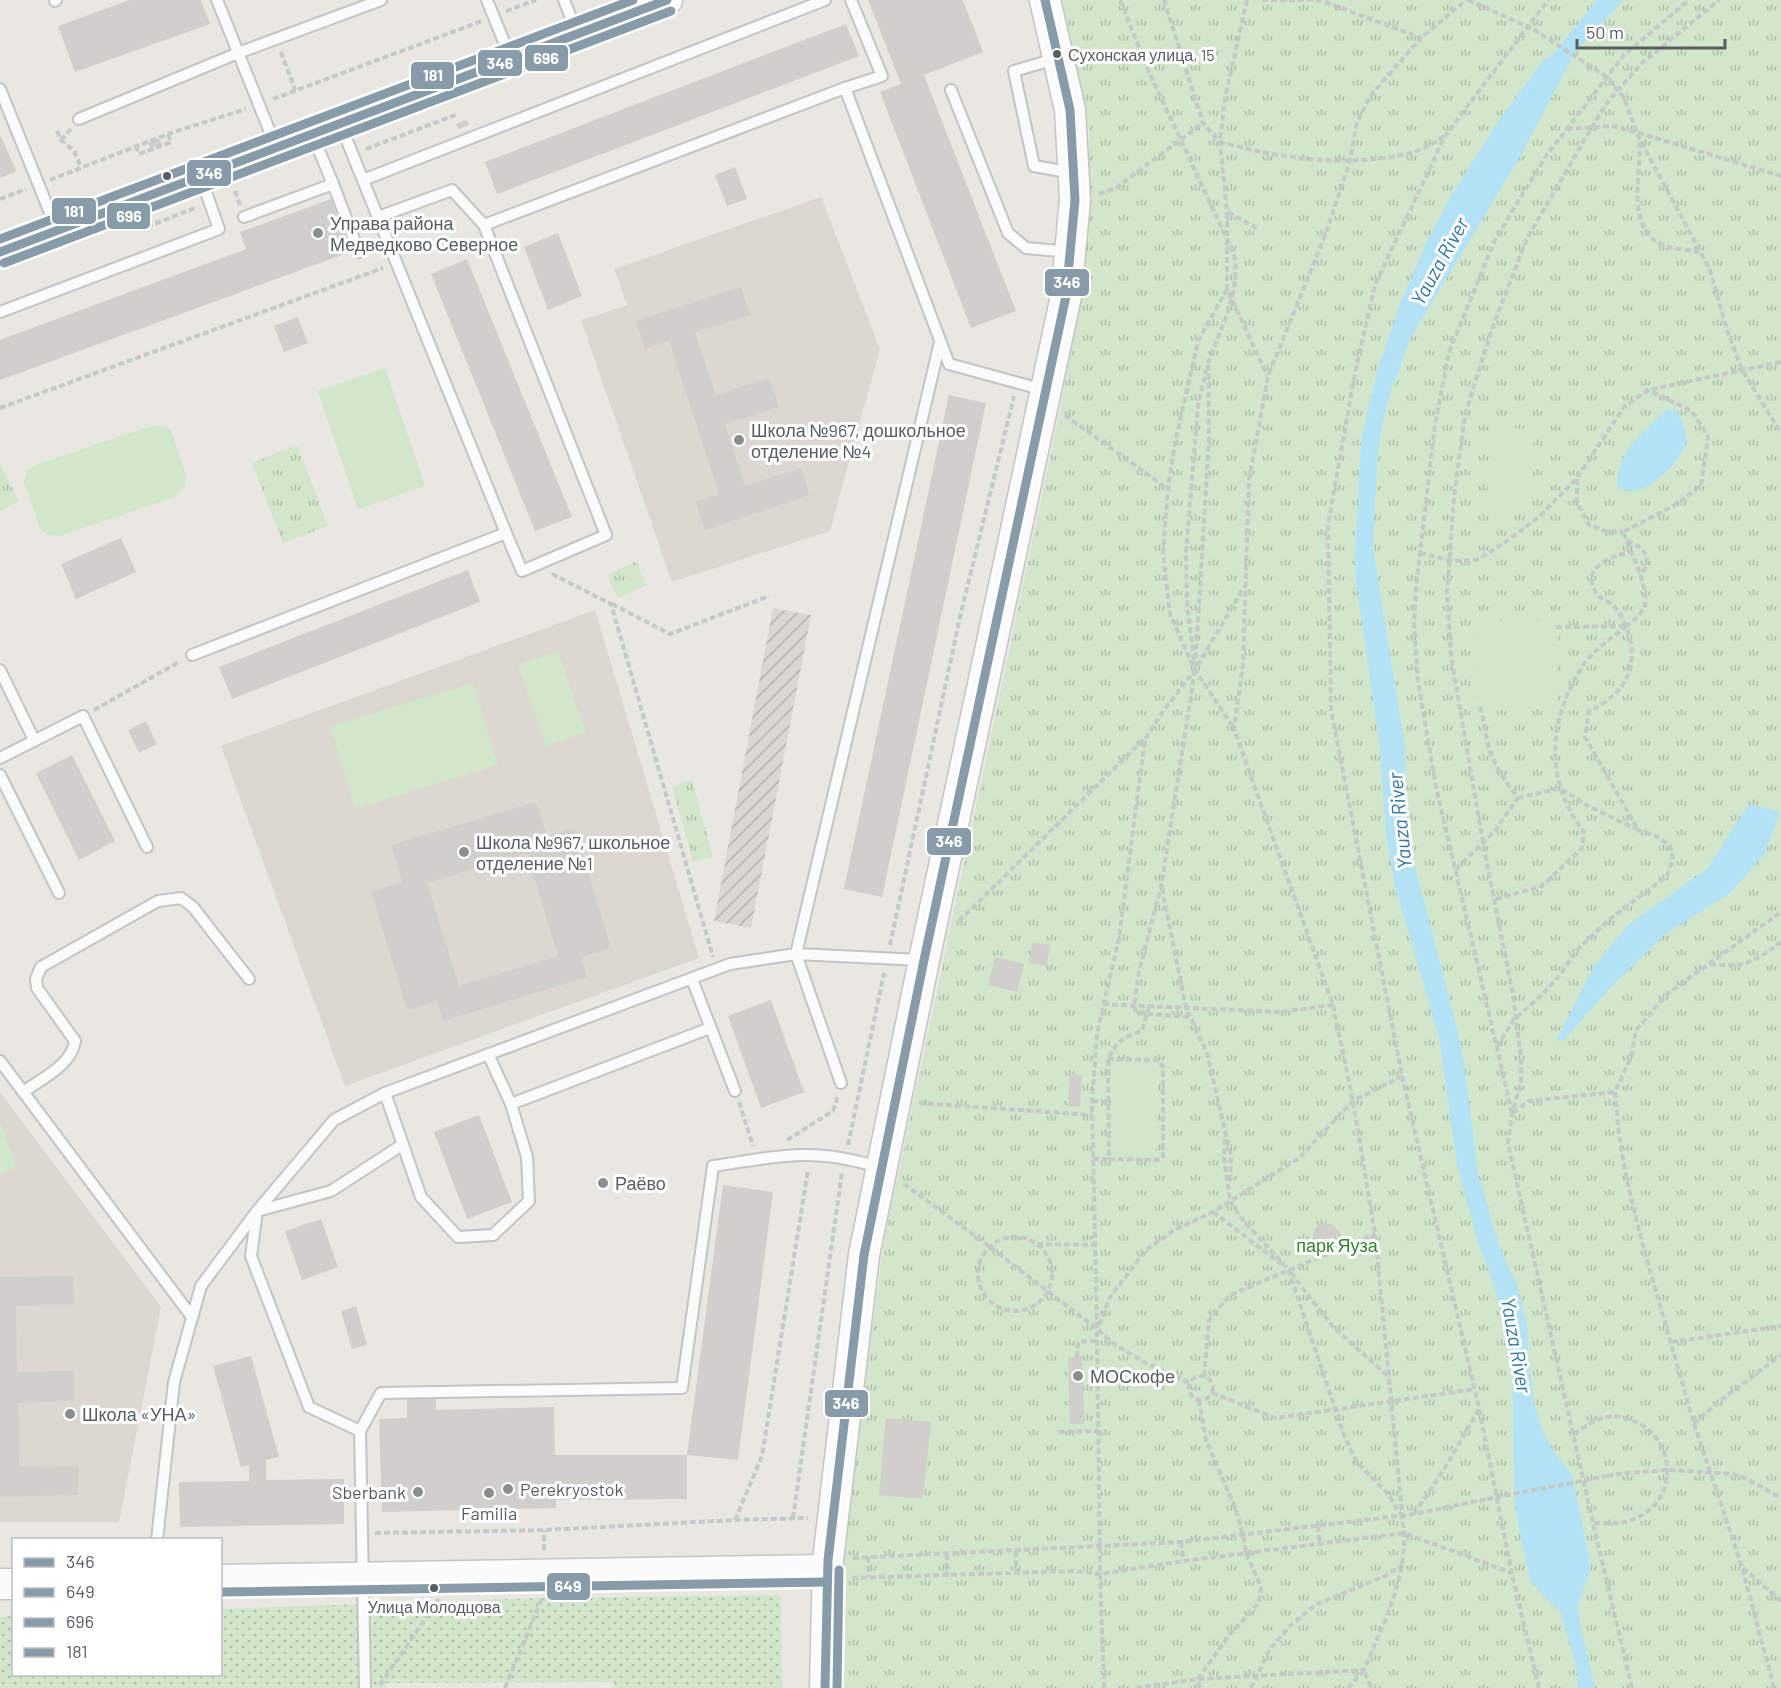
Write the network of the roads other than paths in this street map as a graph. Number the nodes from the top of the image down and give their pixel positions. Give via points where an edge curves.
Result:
1 (217, 0) edge
2 (381, 0) edge
3 (487, 0) edge
4 (564, 0) edge
5 (667, 0) edge
6 (825, 0) edge
7 (851, 0) edge
8 (1045, 0) edge
9 (577, 34) junction
10 (238, 53) junction
11 (1059, 58) junction
12 (511, 59) junction
13 (845, 88) junction
14 (0, 89) edge
15 (951, 90) dead end
16 (79, 119) dead end
17 (340, 123) junction
18 (312, 133) junction
19 (276, 147) junction
20 (363, 180) junction
21 (333, 184) junction
22 (1082, 185) junction
23 (201, 190) junction
24 (244, 217) dead end
25 (378, 217) junction
26 (484, 225) junction
27 (57, 230) junction
28 (0, 252) edge
29 (359, 252) dead end
30 (1070, 252) junction
31 (0, 312) edge
32 (940, 342) junction
33 (1053, 401) junction
34 (506, 533) junction
35 (192, 655) road end
36 (0, 670) edge
37 (33, 740) junction
38 (0, 758) edge
39 (0, 775) edge
40 (147, 847) dead end
41 (59, 893) dead end
42 (796, 954) junction
43 (924, 960) junction
44 (249, 979) dead end
45 (692, 979) junction
46 (710, 1028) junction
47 (488, 1054) junction
48 (0, 1061) edge
49 (841, 1083) road end
50 (735, 1091) road end
51 (23, 1092) junction
52 (385, 1093) junction
53 (511, 1104) junction
54 (402, 1145) junction
55 (881, 1171) junction
56 (257, 1211) junction
57 (192, 1317) junction
58 (360, 1431) junction
59 (156, 1538) edge
60 (828, 1569) junction
61 (364, 1578) junction
62 (222, 1580) edge
63 (365, 1688) edge
64 (825, 1688) edge

1 - 10 lane
2 - 10 lane
3 - 12 lane
4 - 9 lane
5 - 9 street
6 - 20 lane
7 - 13 lane via 882,76
8 - 11 street
9 - 12 street
10 - 16 lane
10 - 19 lane
11 - 22 street
11 - 22 lane via 1014,71 1034,166
12 - 17 street
13 - 26 lane
13 - 32 lane
14 - 27 lane
15 - 30 lane via 1008,233 1026,248
17 - 18 street
17 - 20 lane
18 - 19 street
18 - 21 lane
19 - 23 street
20 - 25 lane
21 - 24 lane
21 - 29 lane
22 - 30 street via 1075,200
23 - 27 street
23 - 31 lane via 219,229
25 - 26 lane via 452,190
25 - 34 lane
26 - 34 lane via 606,536 522,571
27 - 28 street
30 - 33 street
32 - 33 lane via 949,364 1017,383
32 - 42 lane
33 - 43 street
34 - 35 lane
36 - 37 lane
37 - 38 lane
37 - 40 lane via 83,716
39 - 41 lane
42 - 43 lane
42 - 45 lane via 730,964
42 - 49 lane
43 - 55 street
44 - 51 lane via 192,907 181,898 158,901 41,967 37,988 75,1041 74,1050
45 - 46 lane
45 - 47 lane
46 - 50 lane
46 - 53 lane
47 - 52 lane
47 - 53 lane
48 - 51 lane
51 - 57 lane
52 - 54 lane
52 - 56 lane via 334,1120
53 - 54 lane via 527,1157 530,1201 493,1235 458,1237 421,1197
54 - 56 lane via 331,1191
55 - 58 lane via 844,1159 811,1155 713,1166 682,1388 381,1393
55 - 60 street via 864,1255
56 - 57 lane via 201,1286
56 - 58 lane via 251,1256 309,1407
57 - 59 lane via 174,1382
58 - 61 lane
60 - 61 street
60 - 64 street
61 - 62 street
61 - 63 lane

